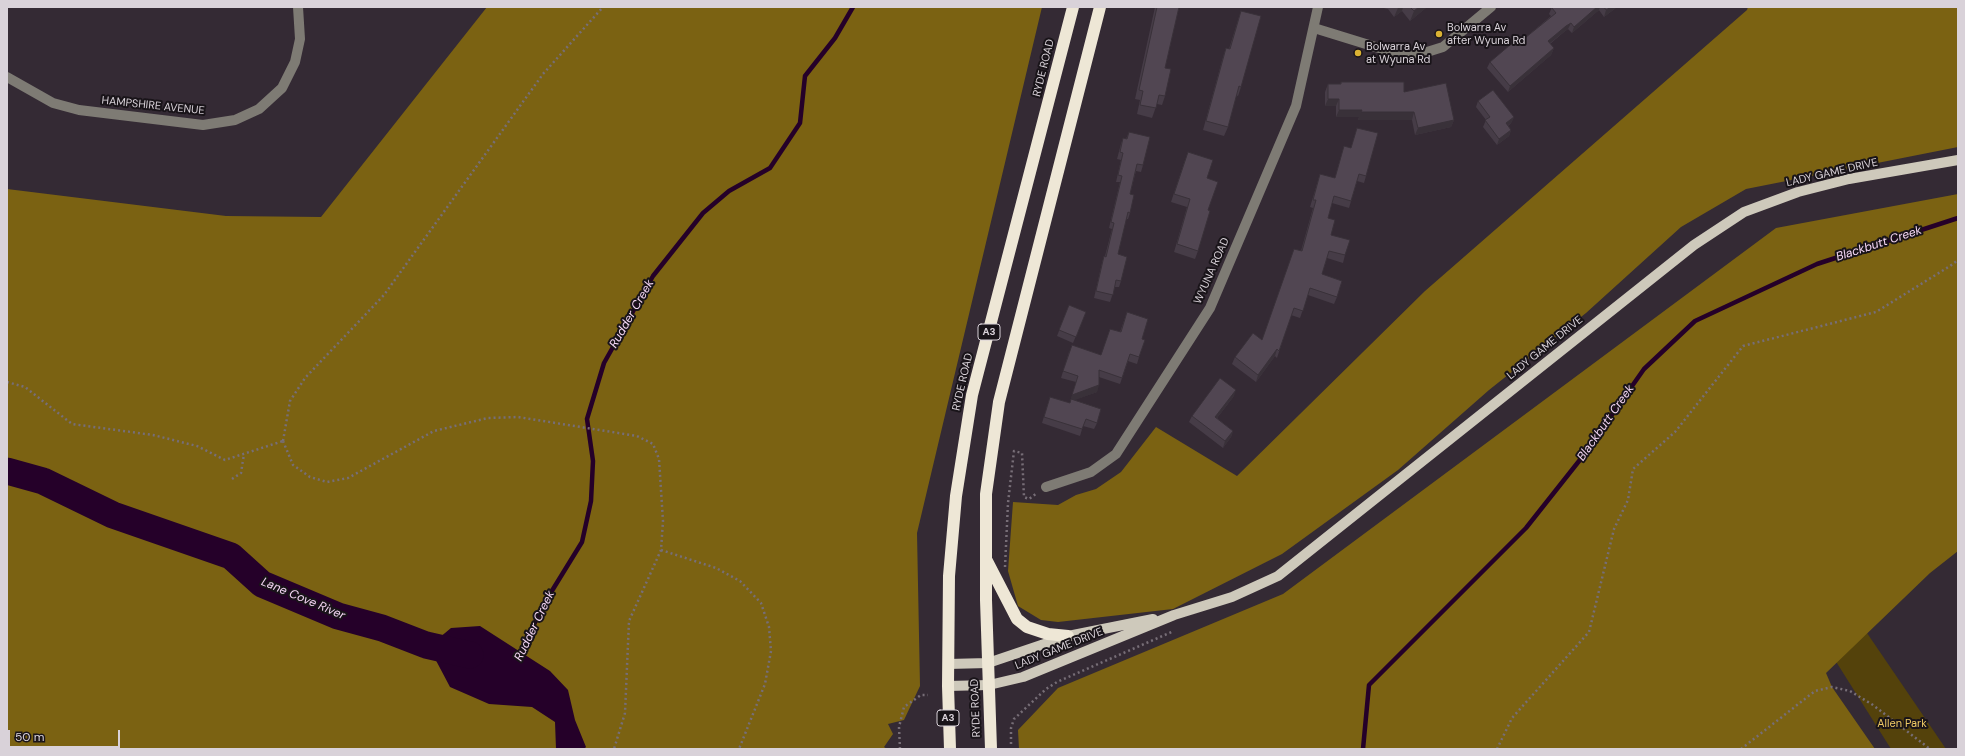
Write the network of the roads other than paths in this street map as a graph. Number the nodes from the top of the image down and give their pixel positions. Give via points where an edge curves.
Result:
1 (298, 7) edge
2 (1073, 7) edge
3 (1100, 7) edge
4 (1318, 7) edge
5 (1491, 7) edge
6 (1314, 28) junction
7 (7, 77) edge
8 (1958, 160) edge
9 (1046, 488) road end
10 (986, 559) junction
11 (1174, 615) junction
12 (1068, 636) junction
13 (988, 663) junction
14 (948, 664) junction
15 (989, 685) junction
16 (948, 686) junction
17 (950, 749) edge
18 (990, 749) edge

1 - 7 street, HAMPSHIRE AVENUE via 300,39 295,62 282,88 259,109 235,120 203,125 79,110 53,104
2 - 14 highway, RYDE ROAD / A3 via 972,396 956,496 949,576
3 - 10 highway, RYDE ROAD / A3 via 999,402 986,494
4 - 6 street, WYUNA ROAD
5 - 6 street via 1443,47 1411,54 1395,53
6 - 9 street, WYUNA ROAD via 1296,106 1210,308 1116,454 1091,472
8 - 11 main road, LADY GAME DRIVE via 1841,181 1798,192 1744,212 1694,245 1278,576 1232,597
10 - 12 highway via 1017,619 1027,627 1048,634
10 - 13 highway, RYDE ROAD / A3
11 - 12 main road, LADY GAME DRIVE
11 - 15 main road, LADY GAME DRIVE via 1023,677
12 - 13 main road, LADY GAME DRIVE
13 - 14 main road, LADY GAME DRIVE
13 - 15 highway, RYDE ROAD / A3
14 - 16 highway, RYDE ROAD / A3
15 - 16 main road, LADY GAME DRIVE
15 - 18 highway, RYDE ROAD / A3
16 - 17 highway, RYDE ROAD / A3

